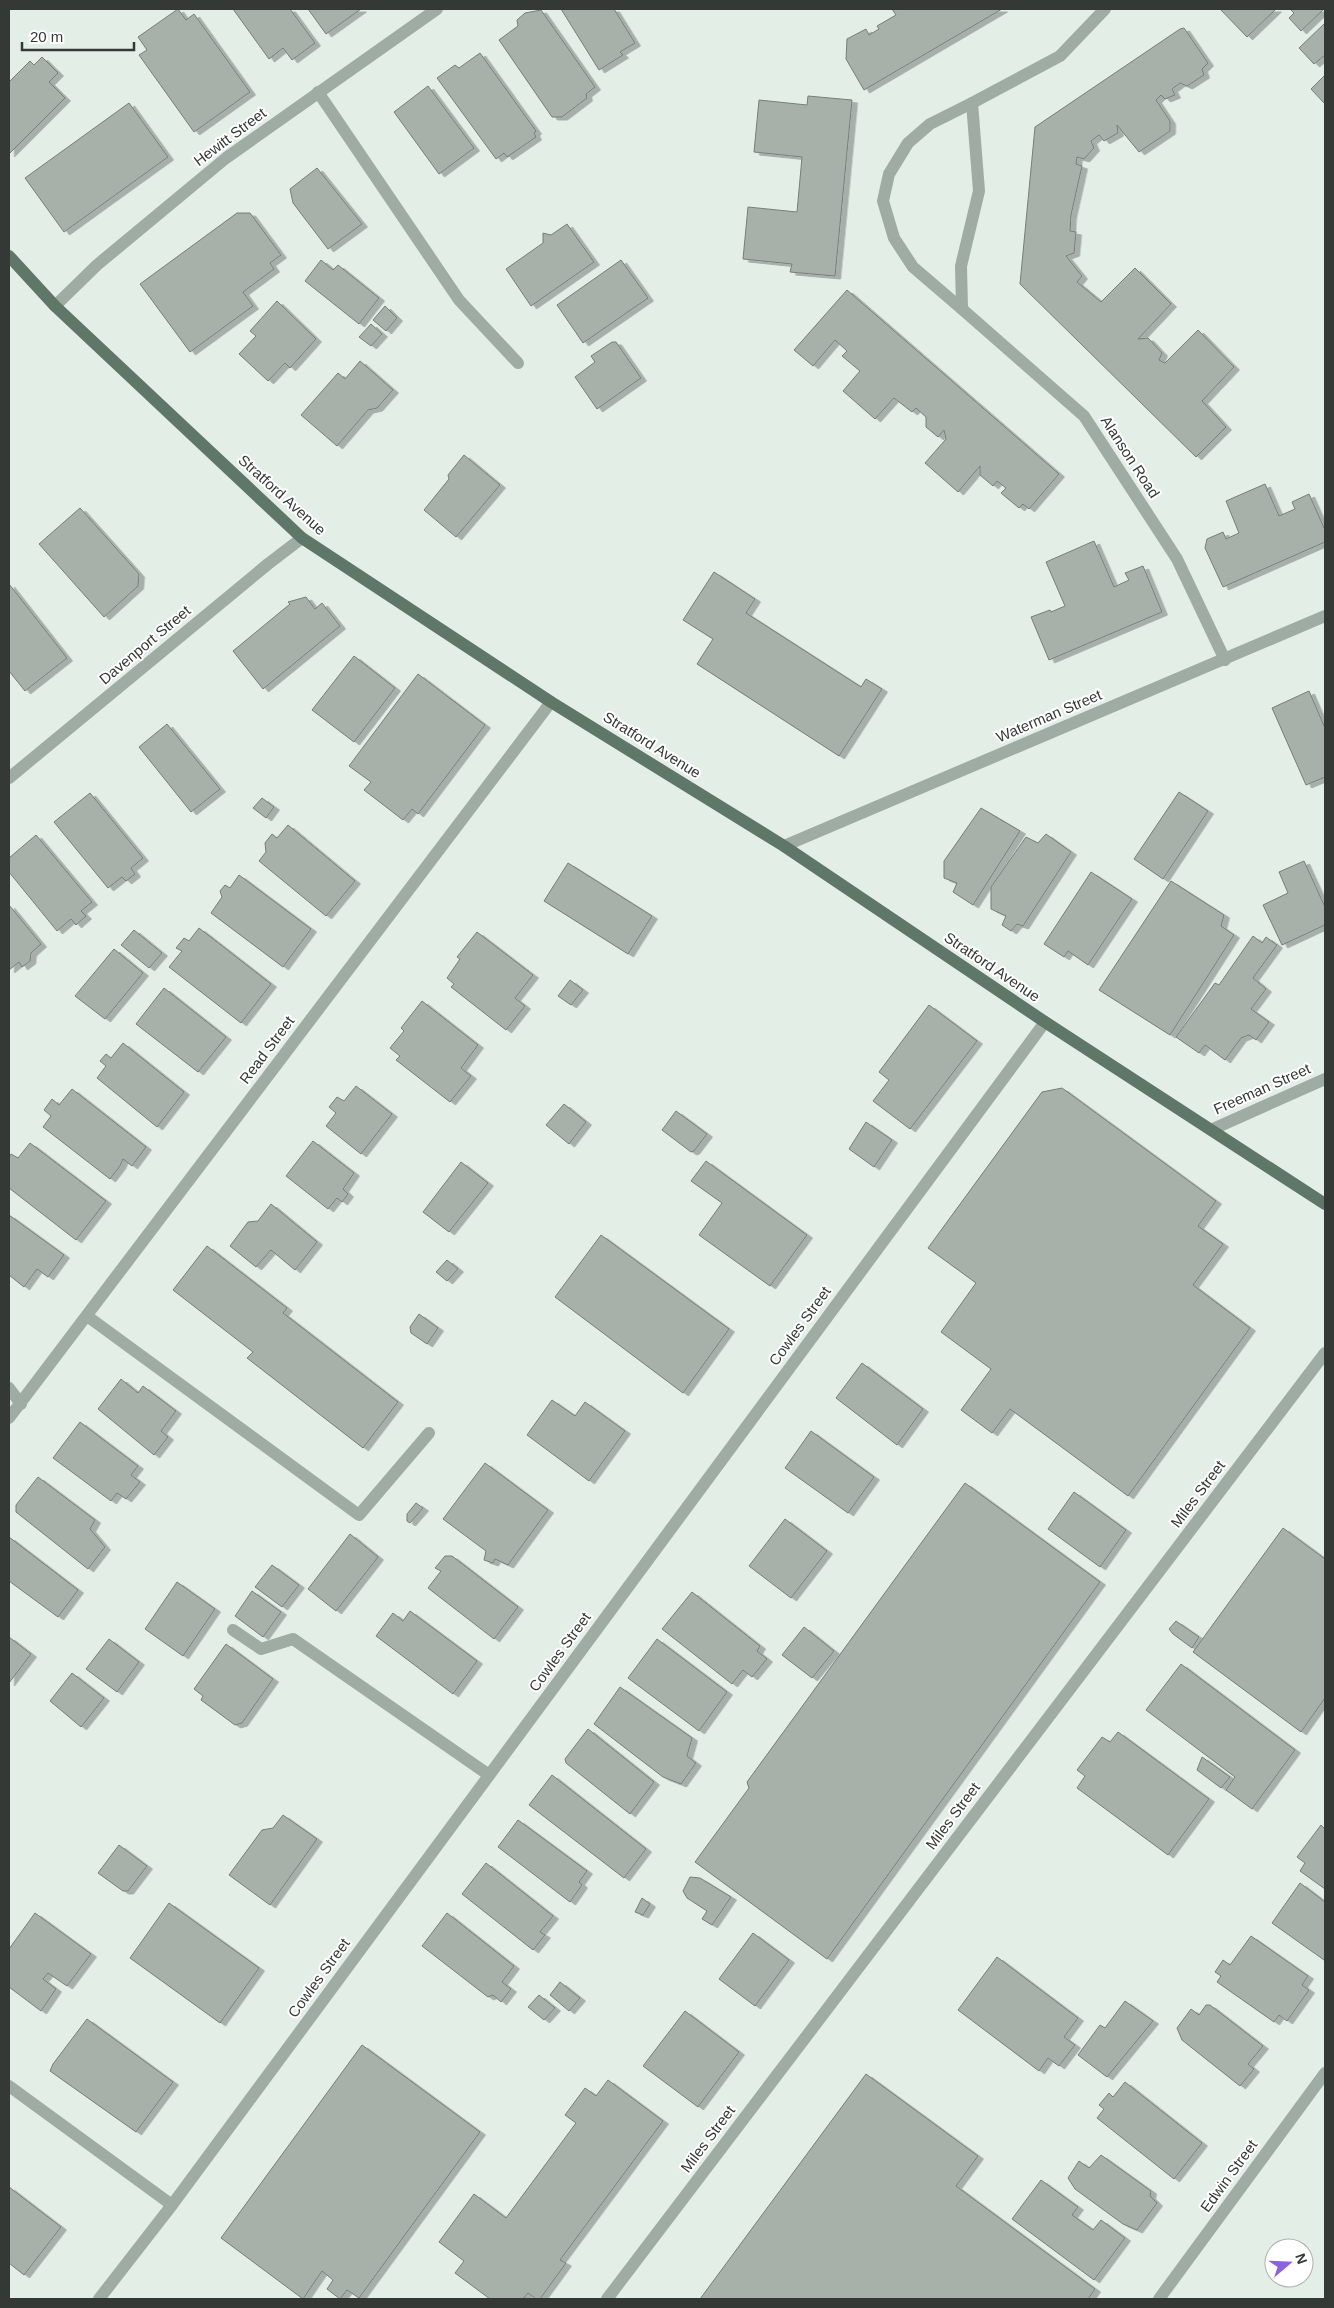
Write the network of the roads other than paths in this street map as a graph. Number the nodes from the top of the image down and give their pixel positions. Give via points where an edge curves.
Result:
1 (437, 9) edge
2 (1105, 9) edge
3 (318, 92) junction
4 (972, 104) junction
5 (9, 256) edge
6 (54, 306) junction
7 (962, 308) junction
8 (518, 363) dead end
9 (302, 538) junction
10 (1325, 616) edge
11 (1224, 660) junction
12 (551, 702) junction
13 (9, 778) edge
14 (784, 846) junction
15 (1045, 1022) junction
16 (1325, 1079) edge
17 (1213, 1129) junction
18 (1325, 1204) edge
19 (87, 1316) junction
20 (1325, 1353) edge
21 (9, 1388) edge
22 (21, 1404) junction
23 (9, 1418) edge
24 (429, 1434) dead end
25 (233, 1630) dead end
26 (489, 1775) junction
27 (1325, 2073) edge
28 (9, 2086) edge
29 (172, 2205) junction
30 (99, 2299) edge
31 (607, 2299) edge
32 (1159, 2299) edge

1 - 3 street, Hewitt Street
2 - 4 street, Alanson Road via 1060,56
3 - 6 street, Hewitt Street via 226,158 97,265
3 - 8 street via 458,300
4 - 7 street via 979,191 961,266
4 - 7 street, Alanson Road via 930,124 908,143 889,174 883,201 894,238 913,267
5 - 6 main road, Stratford Avenue
6 - 9 main road, Stratford Avenue
7 - 11 street, Alanson Road via 1084,416 1177,559
9 - 12 main road, Stratford Avenue
9 - 13 street, Davenport Street
10 - 11 street, Waterman Street
11 - 14 street, Waterman Street
12 - 14 main road, Stratford Avenue
12 - 19 street, Read Street
14 - 15 main road, Stratford Avenue
15 - 17 main road, Stratford Avenue
15 - 26 street, Cowles Street
16 - 17 street, Freeman Street
17 - 18 main road, Stratford Avenue
19 - 22 street, Read Street
19 - 24 street via 359,1515
20 - 31 street, Miles Street
21 - 22 street
22 - 23 street, Read Street
25 - 26 street via 260,1649 293,1640
26 - 29 street, Cowles Street
27 - 32 street, Edwin Street
28 - 29 street
29 - 30 street, Cowles Street

